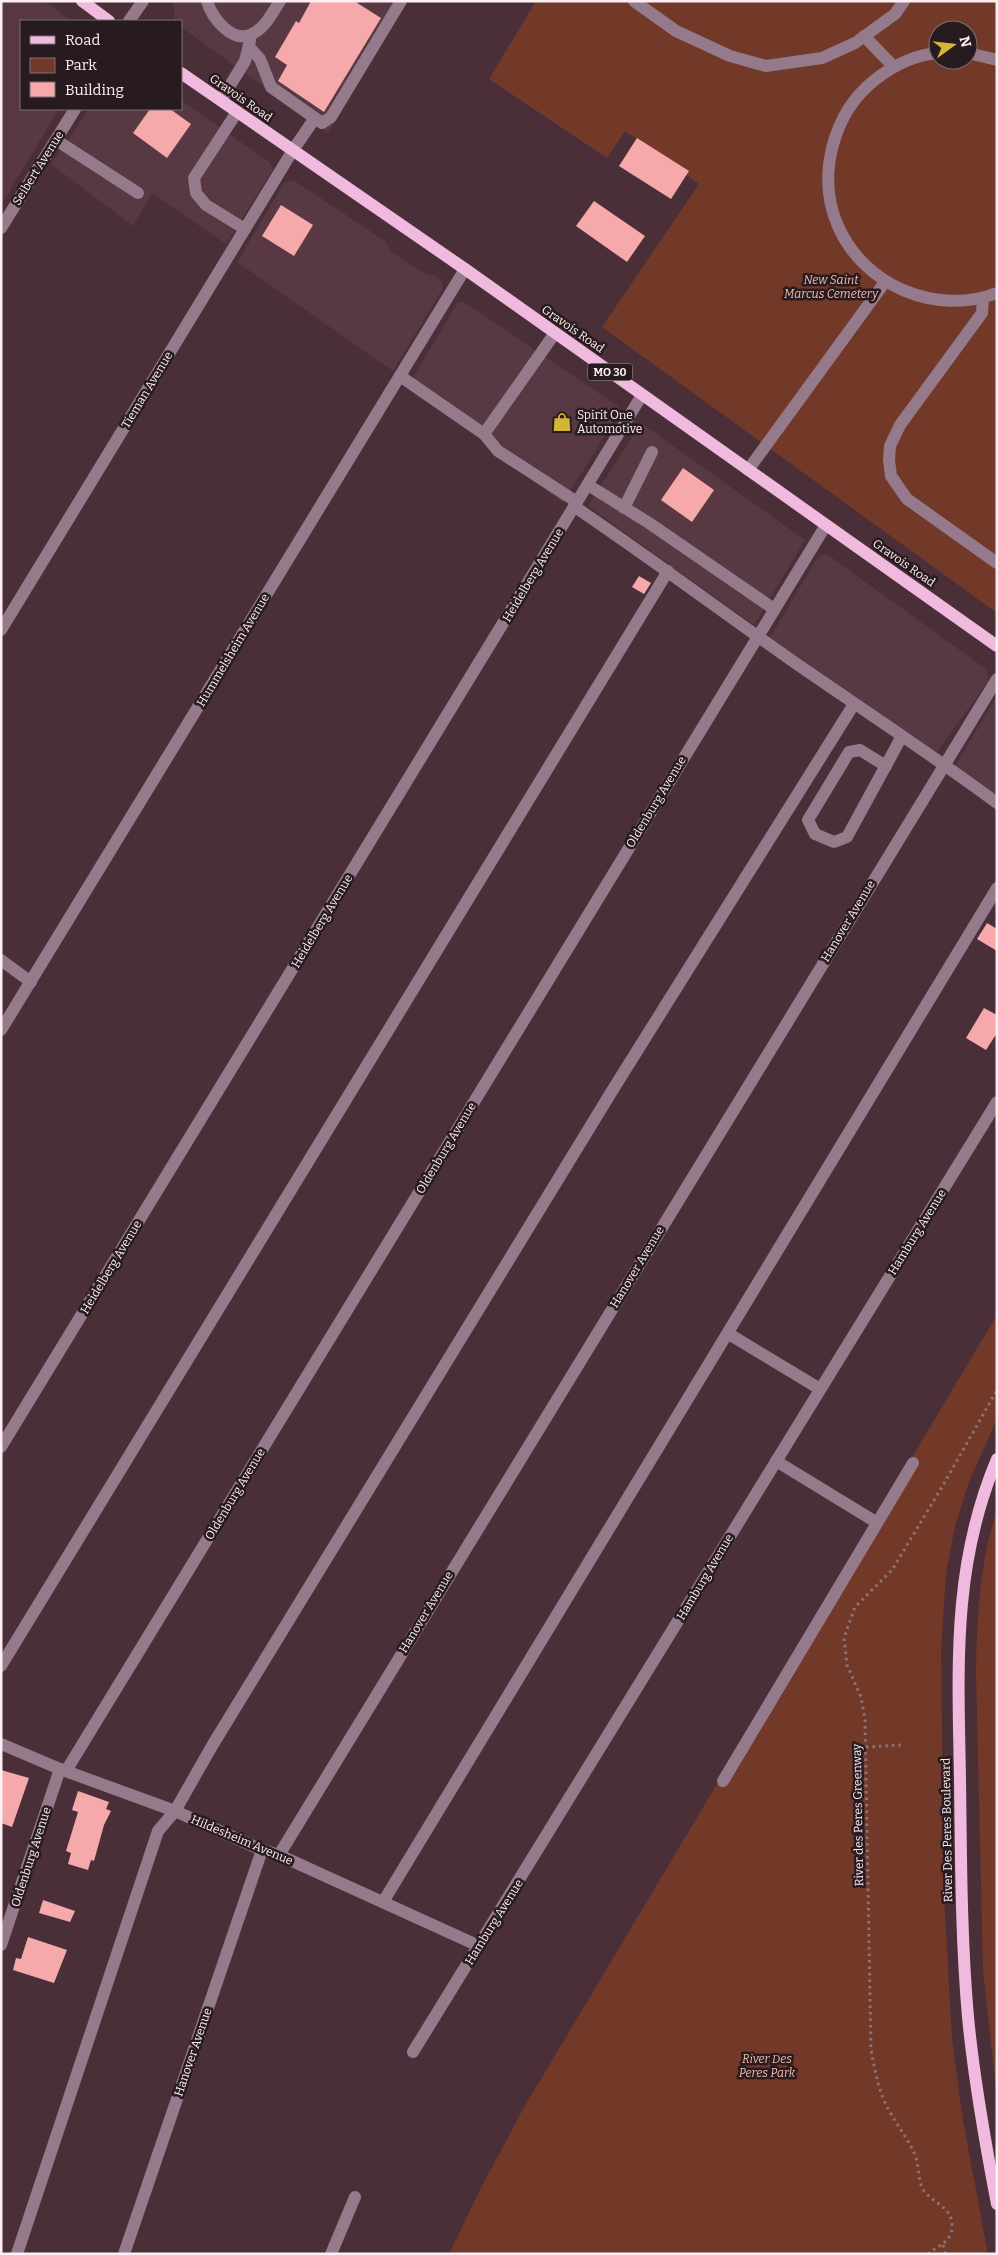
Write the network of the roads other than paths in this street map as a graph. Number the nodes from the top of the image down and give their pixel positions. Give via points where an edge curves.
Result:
1 (82, 1) edge
2 (143, 1) edge
3 (207, 1) edge
4 (280, 1) edge
5 (401, 1) edge
6 (634, 1) edge
7 (904, 1) edge
8 (108, 20) edge
9 (131, 20) edge
10 (252, 34) junction
11 (864, 36) junction
12 (249, 47) junction
13 (928, 54) edge
14 (978, 55) edge
15 (997, 60) edge
16 (893, 66) junction
17 (182, 74) edge
18 (221, 100) junction
19 (74, 110) edge
20 (237, 112) junction
21 (315, 118) junction
22 (56, 140) junction
23 (293, 150) junction
24 (138, 194) dead end
25 (1, 228) edge
26 (245, 229) junction
27 (465, 270) junction
28 (885, 282) junction
29 (997, 292) edge
30 (983, 298) junction
31 (555, 333) junction
32 (400, 376) junction
33 (642, 395) junction
34 (484, 434) junction
35 (652, 452) dead end
36 (748, 470) junction
37 (588, 484) junction
38 (576, 504) junction
39 (624, 508) junction
40 (826, 525) junction
41 (997, 563) edge
42 (668, 571) junction
43 (774, 609) junction
44 (1, 630) edge
45 (757, 636) junction
46 (997, 646) edge
47 (997, 679) edge
48 (854, 704) junction
49 (902, 736) junction
50 (944, 764) junction
51 (886, 766) junction
52 (997, 803) edge
53 (997, 888) edge
54 (1, 960) edge
55 (31, 982) junction
56 (1, 1030) edge
57 (997, 1102) edge
58 (729, 1334) junction
59 (820, 1389) junction
60 (1, 1447) edge
61 (997, 1459) edge
62 (776, 1461) junction
63 (913, 1463) dead end
64 (876, 1522) junction
65 (1, 1666) edge
66 (1, 1744) edge
67 (63, 1770) junction
68 (723, 1781) dead end
69 (176, 1811) junction
70 (262, 1850) junction
71 (279, 1855) junction
72 (384, 1902) junction
73 (1, 1945) edge
74 (479, 1946) junction
75 (413, 2052) dead end
76 (355, 2197) dead end
77 (997, 2204) edge
78 (17, 2254) edge
79 (124, 2254) edge
80 (331, 2254) edge

1 - 8 main road
2 - 9 street
3 - 10 street via 210,12 224,28 240,36
4 - 10 street
5 - 21 street via 331,117 322,123
6 - 11 street via 676,31 730,56 766,66 822,58
7 - 11 street via 896,14
10 - 12 street
11 - 16 street
12 - 18 street via 245,61
12 - 21 street via 260,59 271,87
13 - 16 street
14 - 15 street
16 - 28 street via 864,88 842,118 830,153 829,190 838,226 858,257
17 - 18 main road, Gravois Road / MO 30
18 - 20 main road, Gravois Road / MO 30
19 - 22 street, Seibert Avenue
20 - 23 main road, Gravois Road / MO 30
20 - 26 street via 194,178 196,192 206,205
21 - 23 street, Tieman Avenue
22 - 24 street
22 - 25 street, Seibert Avenue
23 - 26 street, Tieman Avenue
23 - 27 main road, Gravois Road / MO 30
26 - 44 street, Tieman Avenue
27 - 31 main road, Gravois Road / MO 30
27 - 32 street, Hummelsheim Avenue
28 - 30 street via 916,296 950,302
28 - 36 street
29 - 30 street
30 - 41 street via 982,313 900,425 890,446 890,460 891,476 907,499
31 - 33 main road, Gravois Road / MO 30
31 - 34 street
32 - 34 street
32 - 55 street, Hummelsheim Avenue
33 - 36 main road, Gravois Road / MO 30
33 - 37 street, Heidelberg Avenue
34 - 38 street via 498,451
35 - 39 street
36 - 40 main road, Gravois Road / MO 30
37 - 38 street, Heidelberg Avenue
37 - 39 street
38 - 42 street
38 - 60 street, Heidelberg Avenue
39 - 43 street
40 - 43 street, Oldenburg Avenue
40 - 46 main road, Gravois Road / MO 30
42 - 45 street
42 - 65 street
43 - 45 street, Oldenburg Avenue
45 - 48 street
45 - 67 street, Oldenburg Avenue
47 - 50 street, Hanover Avenue
48 - 49 street
48 - 69 street via 612,1091 212,1746
49 - 50 street
49 - 51 street
50 - 52 street
50 - 71 street, Hanover Avenue
51 - 51 street via 847,837 834,842 815,834 808,820 849,752 860,750
53 - 58 street
54 - 55 street
55 - 56 street, Hummelsheim Avenue
57 - 59 street, Hamburg Avenue
58 - 59 street
58 - 72 street
59 - 62 street, Hamburg Avenue
61 - 77 main road, River Des Peres Boulevard via 969,1547 960,1608 958,1667 966,1988 973,2058
62 - 64 street
62 - 74 street, Hamburg Avenue
63 - 64 street
64 - 68 street
66 - 67 street, Hildesheim Avenue
67 - 69 street, Hildesheim Avenue
67 - 73 street, Oldenburg Avenue
69 - 70 street, Hildesheim Avenue
69 - 78 street via 158,1831
70 - 71 street, Hildesheim Avenue
70 - 79 street, Hanover Avenue
71 - 72 street, Hildesheim Avenue
72 - 74 street, Hildesheim Avenue
74 - 75 street, Hamburg Avenue
76 - 80 street

